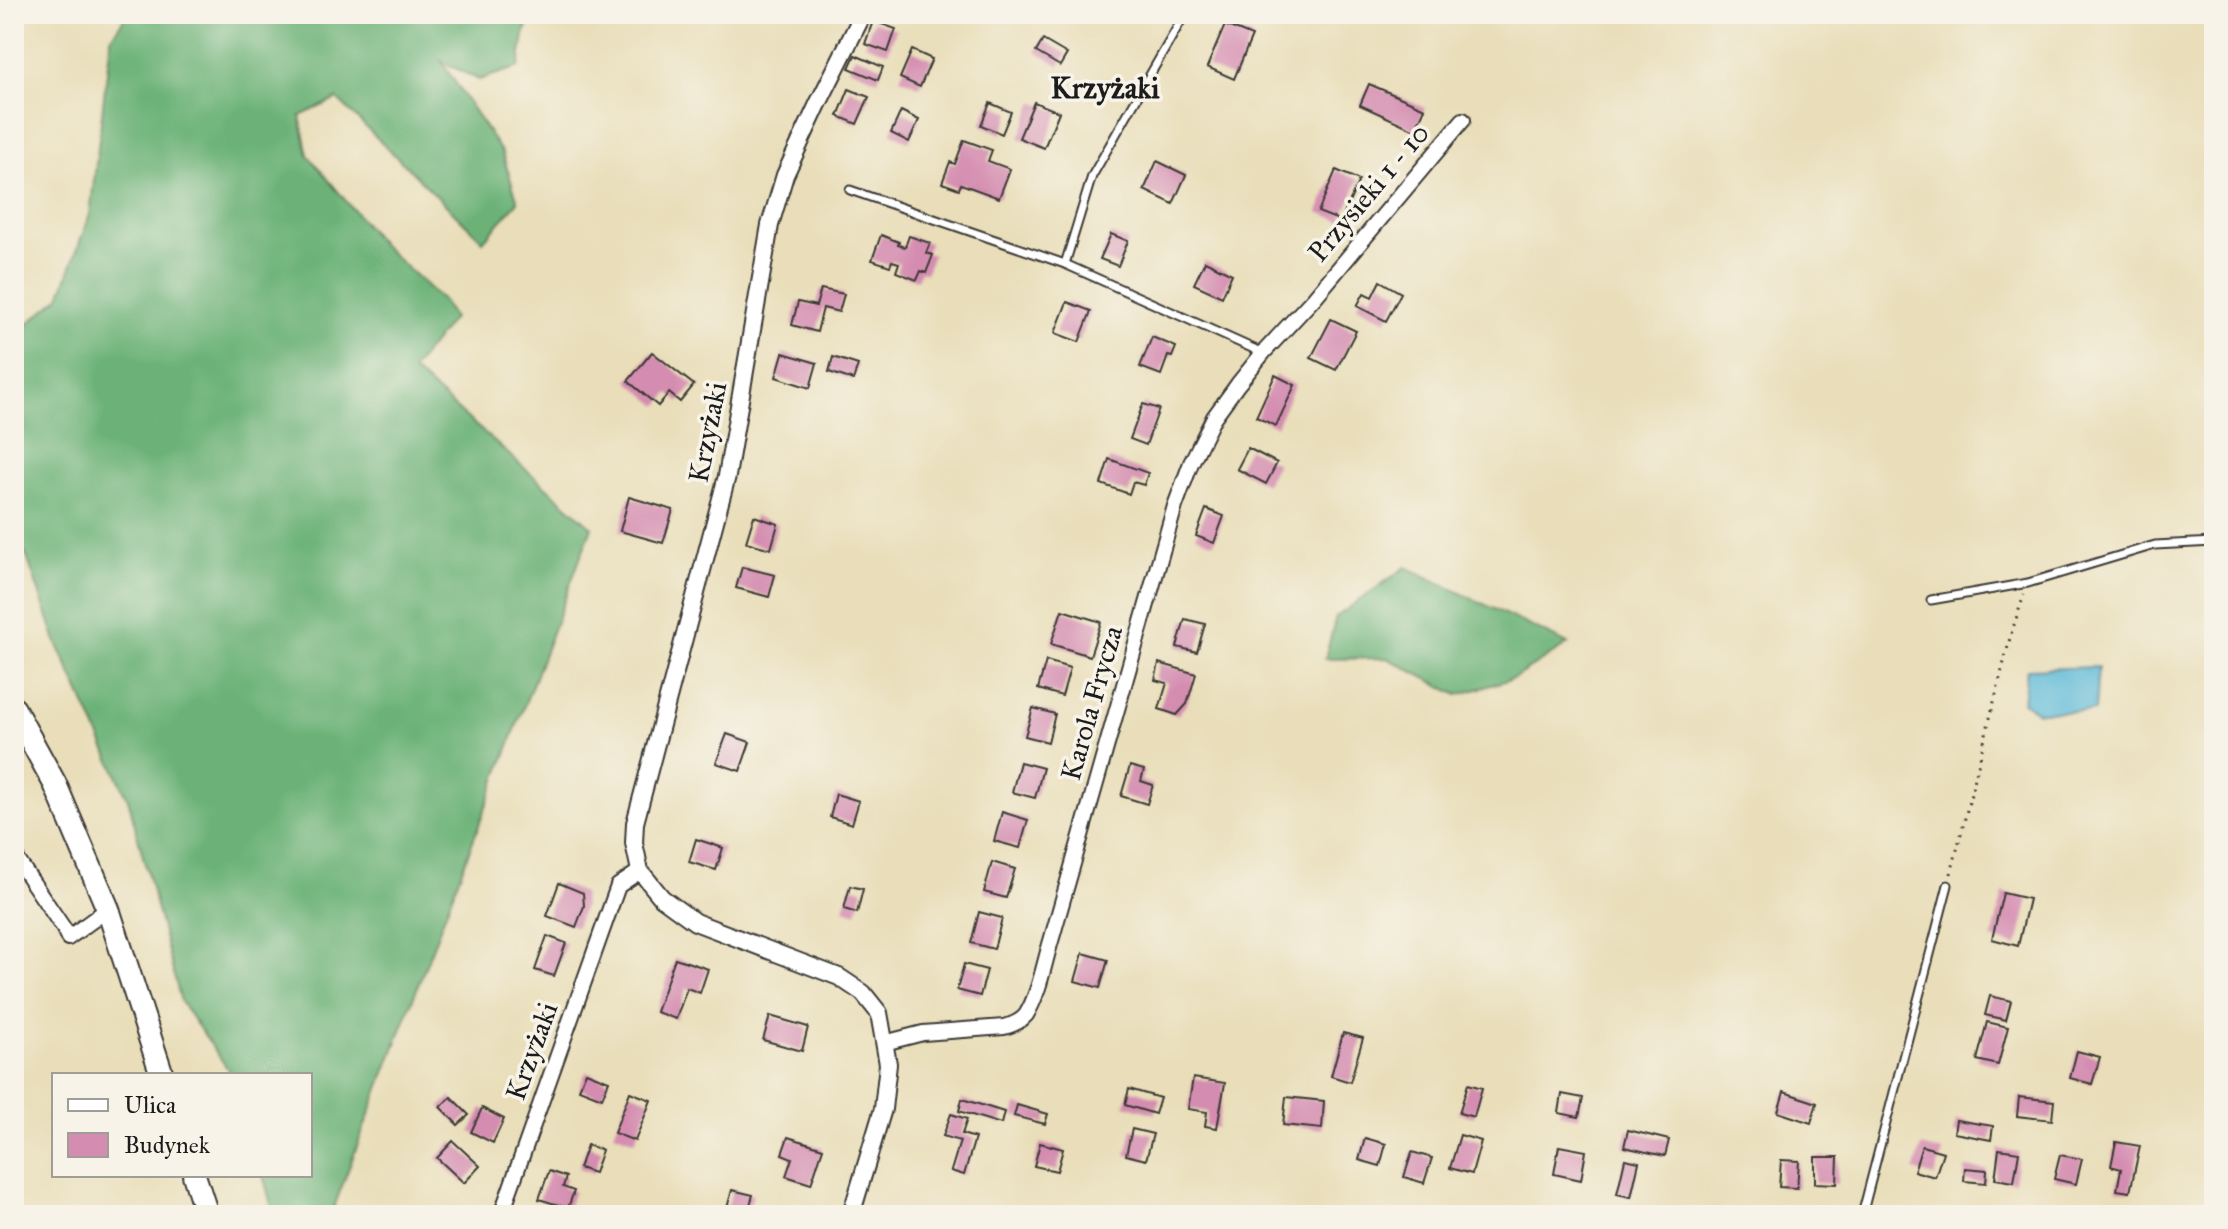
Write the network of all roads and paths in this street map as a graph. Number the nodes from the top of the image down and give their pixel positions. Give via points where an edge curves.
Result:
1 (863, 14) edge
2 (1185, 14) edge
3 (1463, 120) dead end
4 (850, 190) dead end
5 (1065, 264) junction
6 (1314, 298) joint
7 (1263, 353) junction
8 (2214, 542) edge
9 (2028, 583) junction
10 (1931, 600) dead end
11 (14, 709) edge
12 (14, 855) edge
13 (640, 871) junction
14 (1948, 885) joint
15 (108, 909) junction
16 (884, 1043) junction
17 (161, 1073) edge
18 (195, 1177) edge
19 (207, 1215) edge
20 (501, 1215) edge
21 (851, 1215) edge
22 (1862, 1215) edge

1 - 13 street, Krzyżaki via 785,175 770,225 727,476 635,823
2 - 5 lane via 1092,176
3 - 6 street, Przysieki 1 - 10
4 - 5 lane
5 - 7 lane
6 - 7 street, Karola Frycza
7 - 16 street, Karola Frycza via 1214,417 1175,506 1037,990 1025,1016 1004,1027 923,1033
8 - 9 lane via 2155,545
9 - 10 lane
9 - 14 path
11 - 15 main road via 55,784
12 - 15 street via 68,938
13 - 16 street via 662,898 695,922 839,977 863,993 879,1013
13 - 20 street, Krzyżaki via 618,886
14 - 22 lane
15 - 17 main road
16 - 21 street via 888,1064 883,1109
18 - 19 main road

